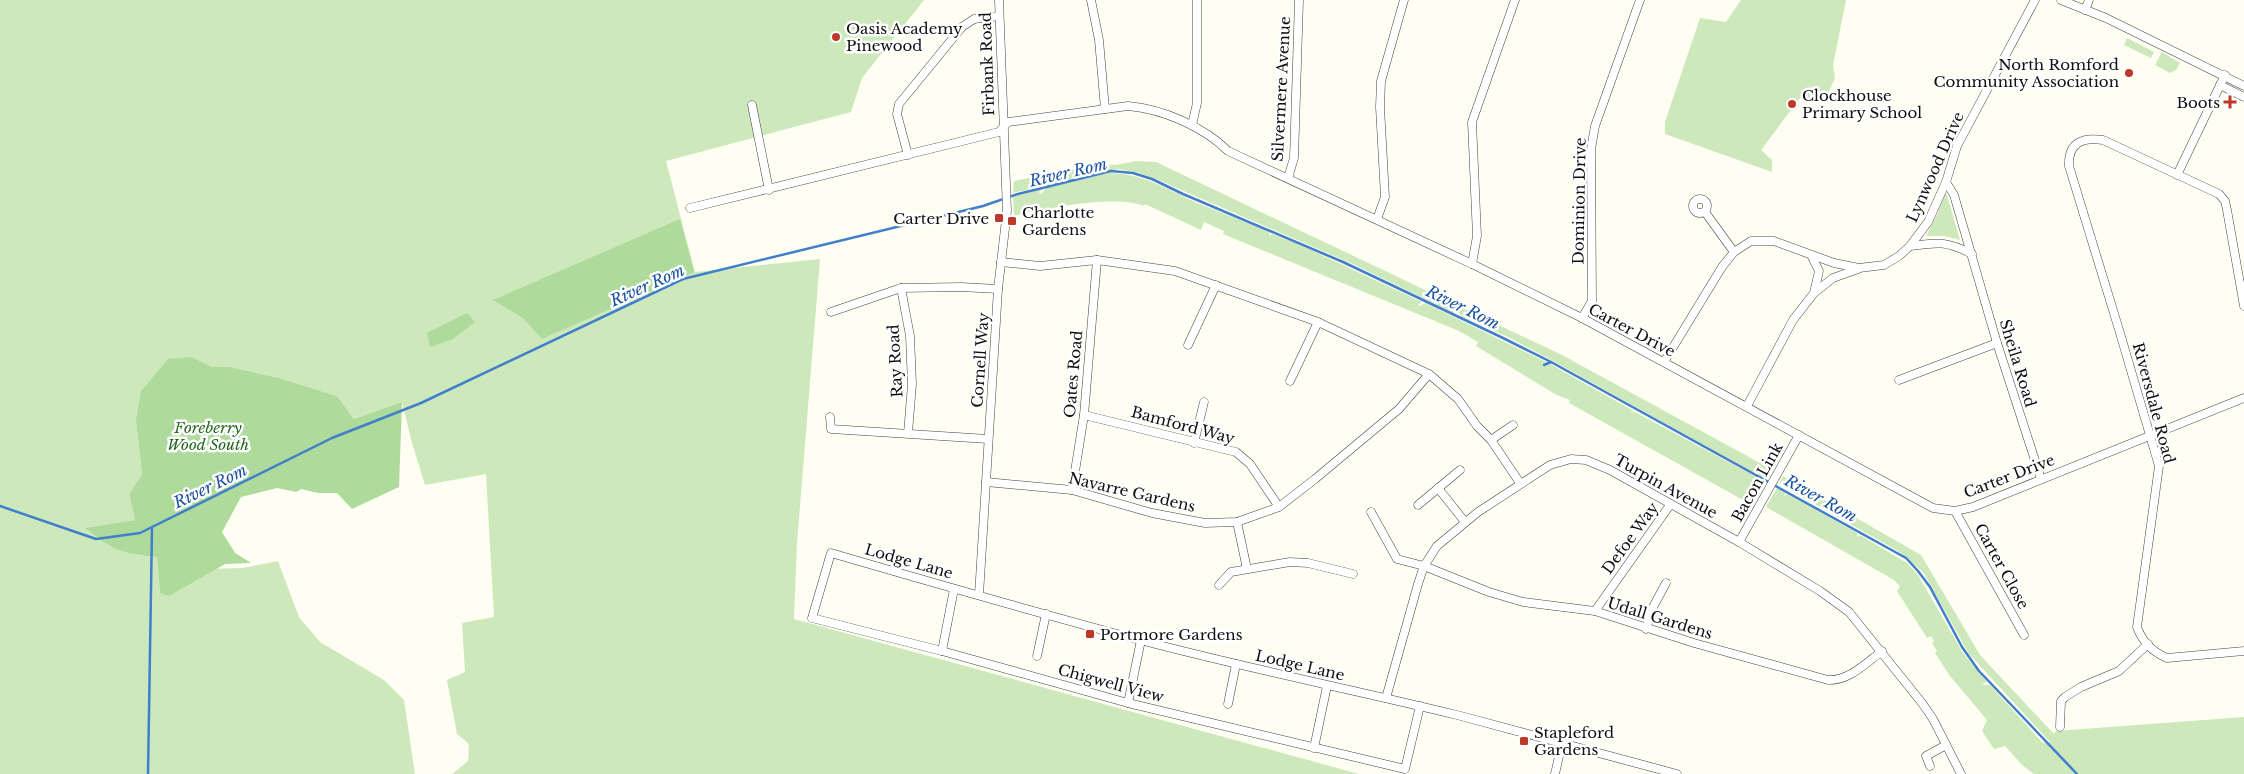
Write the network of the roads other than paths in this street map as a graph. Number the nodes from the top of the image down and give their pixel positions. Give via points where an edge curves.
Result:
1 (999, 0) edge
2 (1091, 0) edge
3 (1197, 0) edge
4 (1299, 0) edge
5 (1404, 0) edge
6 (1515, 0) edge
7 (1640, 0) edge
8 (2035, 0) edge
9 (2061, 0) edge
10 (2089, 0) edge
11 (2085, 10) junction
12 (999, 16) junction
13 (2225, 75) junction
14 (2220, 85) junction
15 (2244, 86) edge
16 (2244, 97) edge
17 (752, 105) dead end
18 (1105, 109) junction
19 (1192, 125) junction
20 (1003, 127) junction
21 (908, 155) junction
22 (2177, 175) junction
23 (1288, 178) junction
24 (1946, 182) junction
25 (770, 190) junction
26 (690, 208) dead end
27 (1705, 212) dead end
28 (1377, 219) junction
29 (1910, 246) junction
30 (1734, 252) junction
31 (1972, 254) junction
32 (1811, 255) junction
33 (1097, 260) junction
34 (1001, 262) junction
35 (1472, 264) junction
36 (1859, 268) junction
37 (1216, 285) junction
38 (901, 288) junction
39 (998, 289) junction
40 (1814, 293) junction
41 (2244, 306) edge
42 (831, 312) dead end
43 (1582, 318) junction
44 (1318, 322) junction
45 (1997, 343) junction
46 (1188, 345) dead end
47 (1664, 362) junction
48 (1429, 374) junction
49 (1899, 380) dead end
50 (1290, 381) dead end
51 (2244, 398) edge
52 (1204, 402) dead end
53 (1747, 406) junction
54 (1084, 415) junction
55 (830, 417) dead end
56 (1513, 425) dead end
57 (908, 433) junction
58 (1799, 435) junction
59 (2150, 435) junction
60 (988, 439) junction
61 (1491, 440) junction
62 (1194, 442) junction
63 (1460, 470) dead end
64 (2041, 479) junction
65 (986, 482) junction
66 (1520, 483) junction
67 (1438, 488) junction
68 (1072, 490) junction
69 (1418, 505) dead end
70 (1670, 505) junction
71 (1279, 507) junction
72 (1955, 511) junction
73 (1371, 512) dead end
74 (1237, 522) junction
75 (1465, 522) junction
76 (1739, 542) junction
77 (1424, 566) junction
78 (1247, 569) junction
79 (1353, 574) dead end
80 (1666, 583) dead end
81 (1219, 585) dead end
82 (954, 589) junction
83 (979, 595) junction
84 (1595, 611) junction
85 (1046, 614) junction
86 (812, 618) joint
87 (1646, 629) junction
88 (2024, 635) dead end
89 (1141, 640) junction
90 (2148, 644) junction
91 (942, 651) junction
92 (1882, 651) junction
93 (2244, 651) edge
94 (1037, 656) dead end
95 (1236, 664) junction
96 (1327, 686) junction
97 (1386, 698) junction
98 (1128, 703) junction
99 (1228, 704) dead end
100 (1420, 706) junction
101 (2060, 727) dead end
102 (1562, 742) junction
103 (1946, 744) junction
104 (1314, 748) junction
105 (1930, 766) dead end
106 (1554, 774) edge
107 (1677, 774) edge
108 (1961, 774) edge

1 - 12 street, Firbank Road
2 - 18 street via 1099,40
3 - 19 street via 1197,103
4 - 23 street, Silvermere Avenue via 1294,158
5 - 28 street via 1381,81 1385,197
6 - 35 street via 1472,122 1477,236
7 - 43 street, Dominion Drive via 1594,126 1591,149 1592,300
8 - 24 street, Lynwood Drive via 1957,146
9 - 11 street
10 - 11 street
11 - 13 street
12 - 20 street, Firbank Road
12 - 21 street via 974,19 962,27 899,104 897,114
13 - 14 street
13 - 15 street
14 - 16 street
14 - 22 street
17 - 25 street
18 - 19 street, Carter Drive via 1143,107
18 - 20 street, Carter Drive via 1008,122
19 - 23 street, Carter Drive via 1213,136 1228,151
20 - 21 street, Carter Drive via 998,132
20 - 34 street, Cornell Way via 1007,207
21 - 25 street, Carter Drive
22 - 41 street via 2218,194 2225,201
22 - 59 street, Riversdale Road via 2103,140 2090,138 2078,142 2072,149 2069,166
23 - 28 street, Carter Drive
24 - 29 street, Lynwood Drive via 1928,222
24 - 31 street, Sheila Road via 1954,195
25 - 26 street, Carter Drive
27 - 30 street
28 - 35 street, Carter Drive
29 - 31 street via 1932,242 1952,244
29 - 36 street, Lynwood Drive via 1884,265
30 - 32 street, Lynwood Drive via 1752,241 1774,241
30 - 47 street, Lynwood Drive
31 - 45 street, Sheila Road
32 - 36 street, Lynwood Drive
32 - 40 street via 1819,271
33 - 34 street via 1040,266
33 - 37 street via 1175,270
33 - 54 street, Oates Road
34 - 39 street, Cornell Way
35 - 43 street, Carter Drive
36 - 40 street via 1833,278
37 - 44 street
37 - 46 street
38 - 39 street
38 - 42 street
38 - 57 street, Ray Road via 910,336 912,384
39 - 60 street, Cornell Way
40 - 53 street via 1793,320
43 - 47 street, Carter Drive
44 - 48 street
44 - 50 street
45 - 49 street
45 - 64 street, Sheila Road
47 - 53 street, Carter Drive
48 - 61 street via 1458,399
48 - 71 street, Navarre Gardens via 1399,409
51 - 59 street, Carter Drive
52 - 62 street
53 - 58 street, Carter Drive
54 - 62 street, Bamford Way
54 - 68 street, Oates Road
55 - 57 street via 831,429
56 - 61 street
57 - 60 street
58 - 72 street, Carter Drive via 1933,508
58 - 76 street, Bacon Link
59 - 64 street, Carter Drive
59 - 90 street, Riversdale Road via 2159,466 2137,627
60 - 65 street, Cornell Way
61 - 66 street
62 - 71 street, Bamford Way via 1236,452 1250,464
63 - 67 street
64 - 72 street, Carter Drive via 1973,507
65 - 68 street, Navarre Gardens
65 - 83 street, Cornell Way
66 - 70 street, Turpin Avenue via 1559,462 1586,460 1610,470
66 - 75 street, Turpin Avenue
67 - 69 street
67 - 75 street
68 - 74 street, Navarre Gardens via 1152,513 1205,523
70 - 76 street, Turpin Avenue
70 - 84 street, Defoe Way
71 - 74 street, Navarre Gardens
72 - 88 street, Carter Close
73 - 77 street, Udall Gardens via 1398,559
74 - 78 street
75 - 77 street, Turpin Avenue via 1437,546
76 - 92 street, Turpin Avenue via 1849,612
77 - 84 street, Udall Gardens via 1523,602
77 - 97 street, Turpin Avenue
78 - 79 street via 1290,562
78 - 81 street via 1231,572
80 - 87 street
82 - 83 street, Lodge Lane
82 - 86 street, Lodge Lane via 831,553
82 - 91 street
83 - 85 street, Lodge Lane
84 - 87 street, Udall Gardens
85 - 89 street, Lodge Lane
85 - 94 street
86 - 91 street, Chigwell View
87 - 92 street, Udall Gardens via 1828,680 1850,675
89 - 95 street, Lodge Lane
89 - 98 street
90 - 93 street, Riversdale Road via 2157,654 2167,658
90 - 101 street via 2119,671 2080,687 2061,701
91 - 98 street, Chigwell View
92 - 103 street, Turpin Avenue via 1928,711
95 - 96 street, Lodge Lane
95 - 99 street
96 - 97 street, Lodge Lane
96 - 104 street
97 - 100 street, Lodge Lane
98 - 104 street, Chigwell View
100 - 102 street, Lodge Lane
100 - 104 street, Chigwell View via 1405,769
102 - 106 street
102 - 107 street, Lodge Lane
103 - 105 street via 1926,756
103 - 108 street, Turpin Avenue

